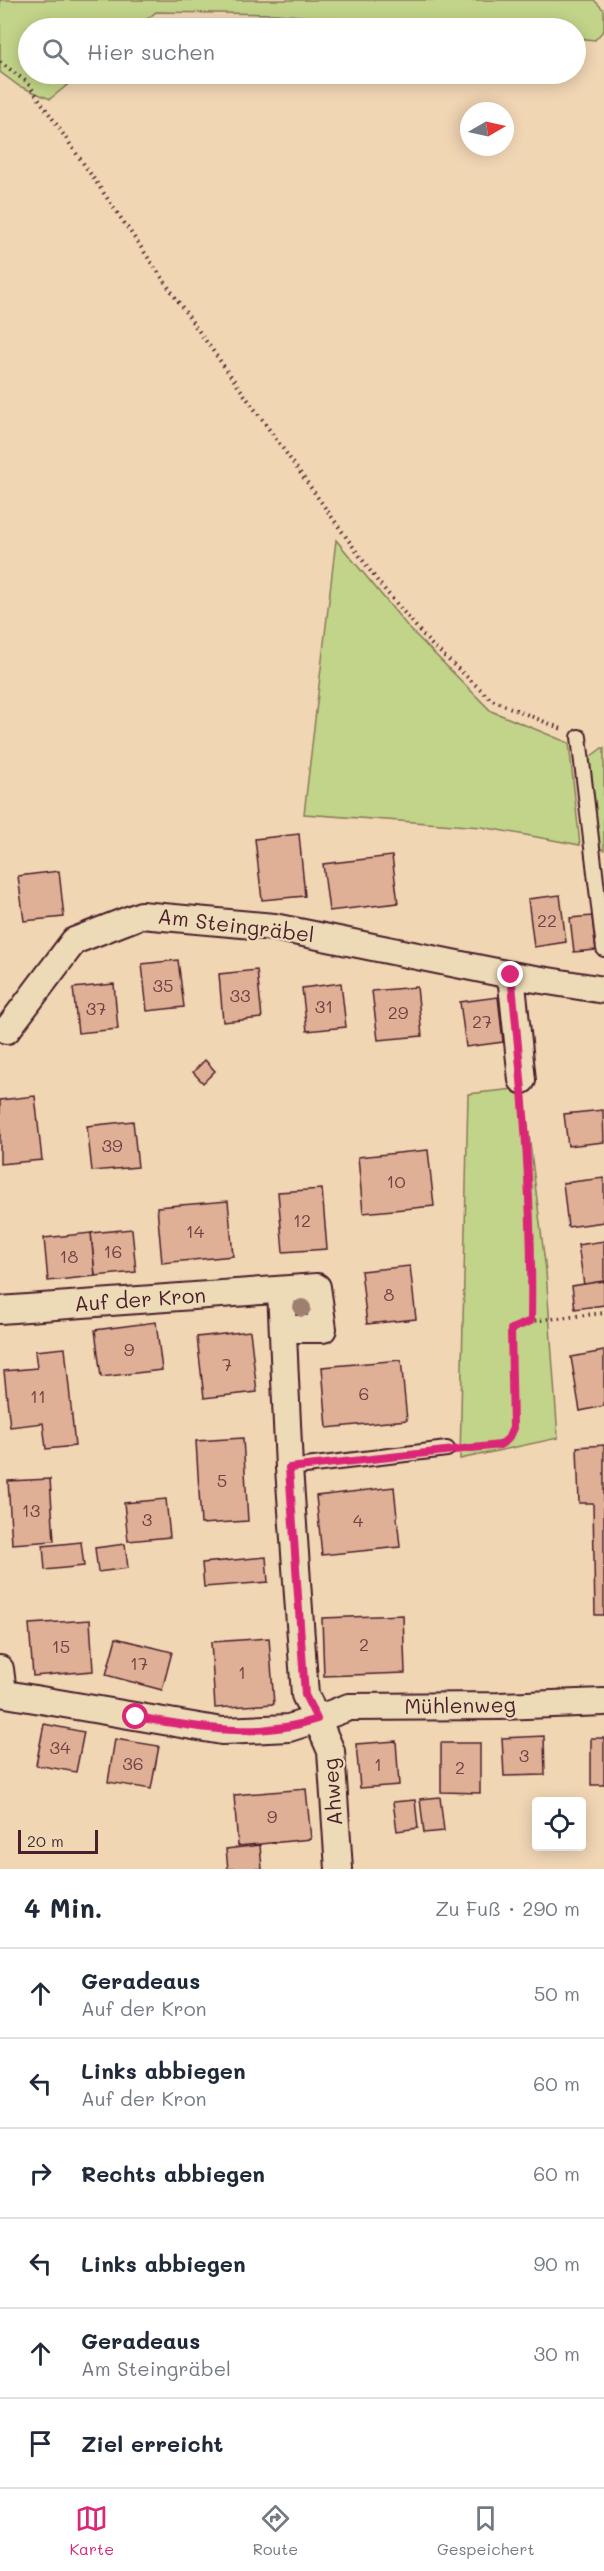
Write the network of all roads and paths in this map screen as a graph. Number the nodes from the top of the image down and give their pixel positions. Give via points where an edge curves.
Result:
1 (0, 62) edge
2 (18, 76) edge
3 (29, 84) edge
4 (579, 737) joint
5 (604, 949) edge
6 (511, 975) junction
7 (604, 990) edge
8 (7, 1030) dead end
9 (522, 1080) joint
10 (281, 1290) junction
11 (0, 1310) edge
12 (604, 1313) edge
13 (531, 1321) junction
14 (283, 1329) junction
15 (447, 1449) joint
16 (289, 1468) junction
17 (1, 1685) edge
18 (604, 1702) edge
19 (317, 1719) junction
20 (339, 1869) edge

1 - 2 path
3 - 4 path via 379,584 430,643 492,700
4 - 5 lane
6 - 7 street, Am Steingräbel
6 - 8 street, Am Steingräbel via 274,927 141,915 74,941
6 - 9 street
9 - 13 path via 532,1247
10 - 11 street, Auf der Kron
10 - 14 street
10 - 14 street, Auf der Kron via 317,1287 323,1329
12 - 13 path
13 - 15 path via 511,1329 513,1428 508,1439 500,1445
14 - 16 street
15 - 16 lane
16 - 19 street via 305,1695
17 - 19 street via 222,1731 289,1728
18 - 19 street, Mühlenweg via 349,1707
19 - 20 street, Ahweg via 331,1751

